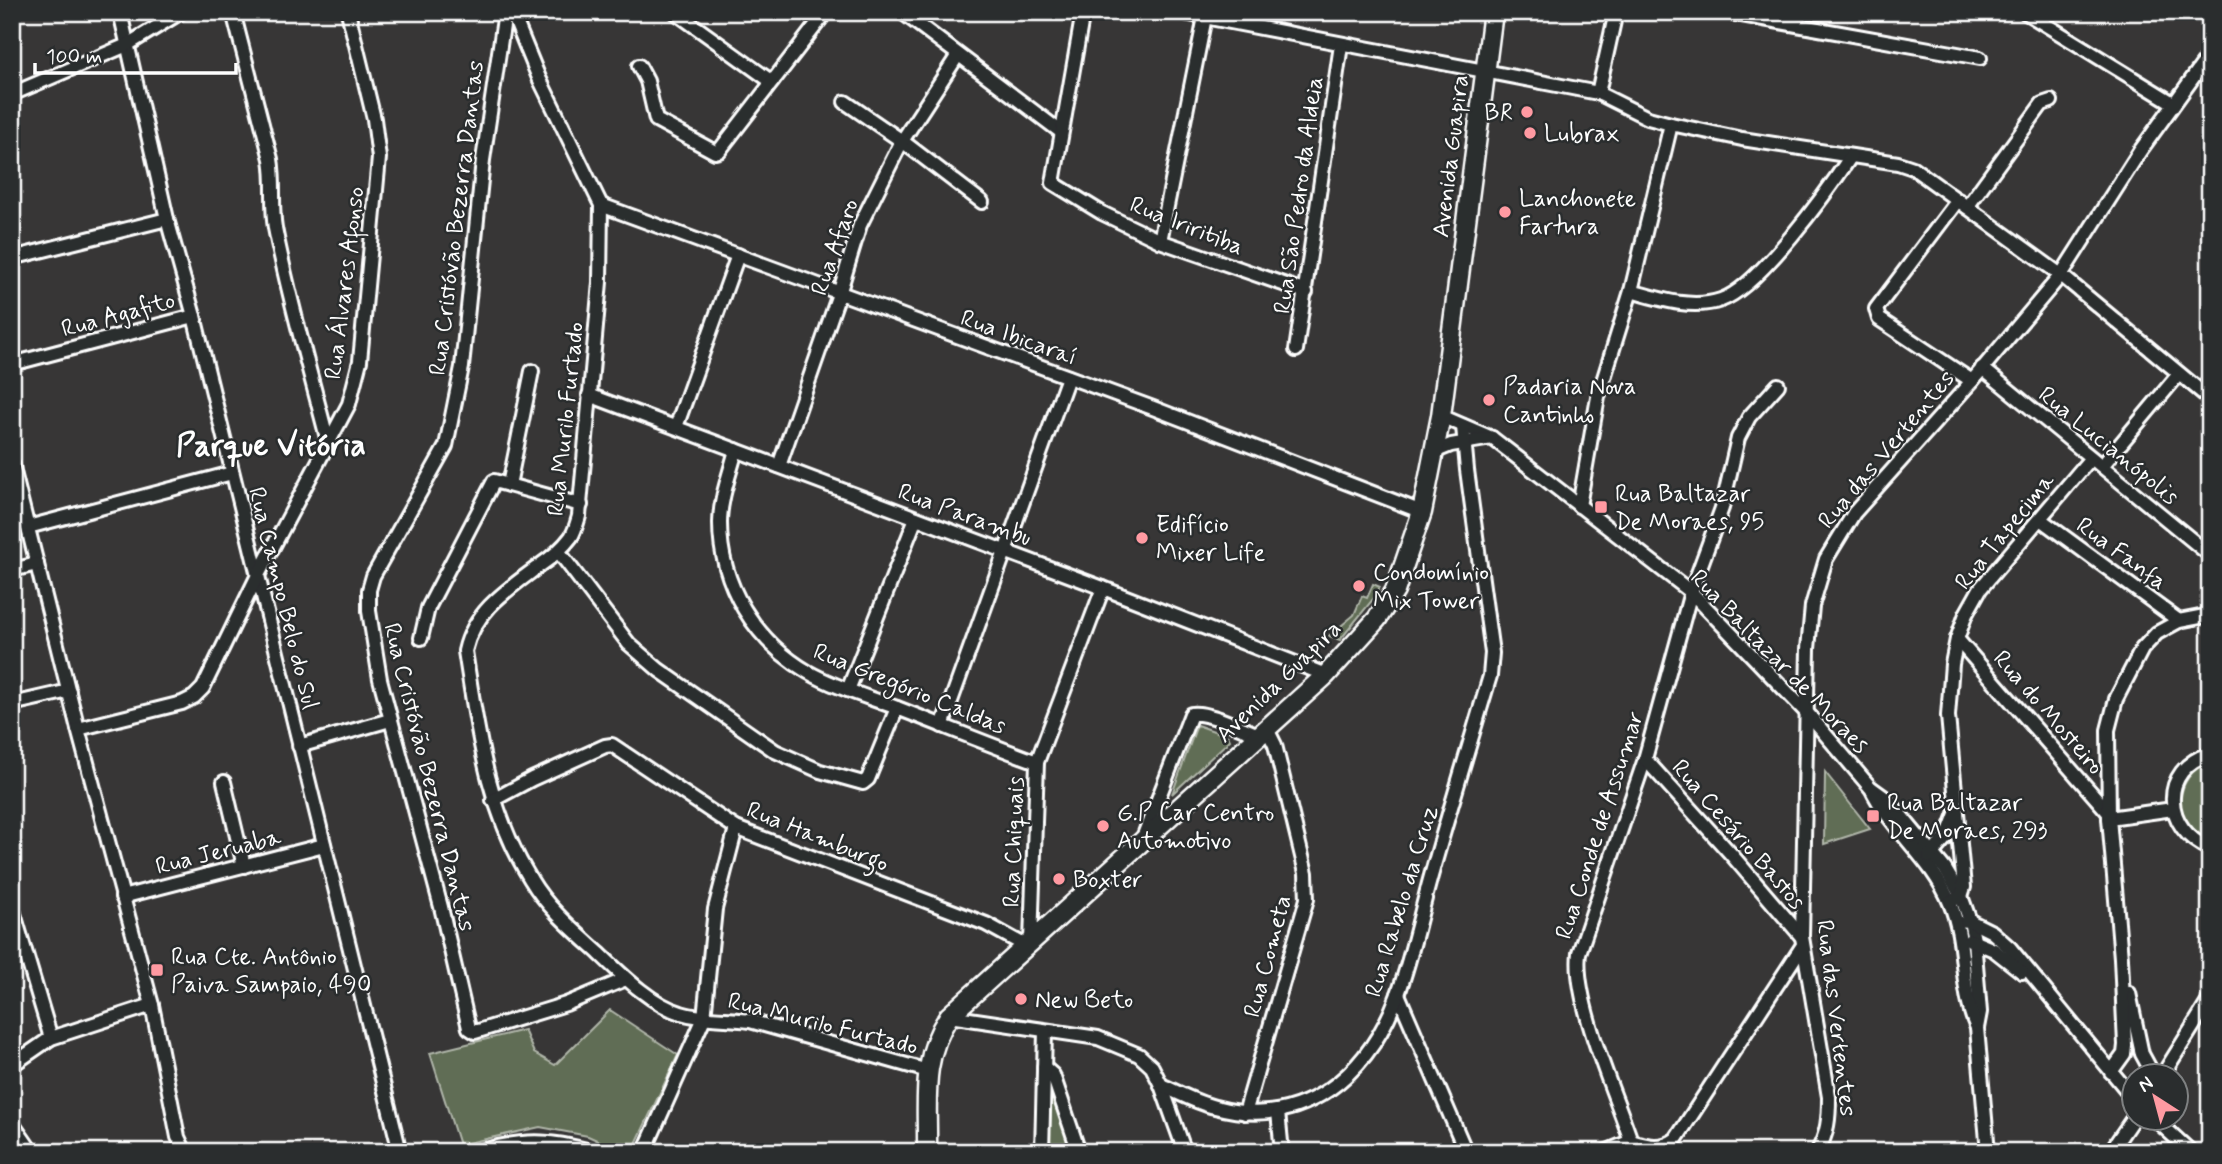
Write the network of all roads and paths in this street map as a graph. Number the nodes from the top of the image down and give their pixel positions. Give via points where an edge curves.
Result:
1 (120, 12) edge
2 (181, 12) edge
3 (233, 12) edge
4 (348, 12) edge
5 (505, 12) edge
6 (512, 12) edge
7 (675, 12) edge
8 (826, 12) edge
9 (902, 12) edge
10 (1083, 12) edge
11 (1179, 12) edge
12 (1493, 12) edge
13 (1616, 12) edge
14 (1724, 12) edge
15 (2025, 12) edge
16 (1205, 17) junction
17 (127, 45) junction
18 (1342, 45) junction
19 (2210, 54) edge
20 (958, 55) junction
21 (1980, 58) dead end
22 (639, 66) dead end
23 (1486, 71) junction
24 (772, 82) junction
25 (1598, 93) junction
26 (12, 94) edge
27 (2051, 101) dead end
28 (845, 102) dead end
29 (2174, 103) junction
30 (1671, 124) junction
31 (1061, 132) junction
32 (902, 141) junction
33 (1851, 156) junction
34 (982, 202) dead end
35 (1963, 203) junction
36 (601, 205) junction
37 (167, 219) junction
38 (1160, 241) junction
39 (738, 255) junction
40 (12, 258) edge
41 (2062, 275) junction
42 (1630, 291) junction
43 (1306, 292) junction
44 (839, 294) junction
45 (194, 316) junction
46 (1296, 351) dead end
47 (12, 364) edge
48 (1982, 368) junction
49 (532, 371) dead end
50 (2179, 374) junction
51 (1068, 377) junction
52 (1972, 381) junction
53 (1777, 385) dead end
54 (589, 395) junction
55 (2210, 399) edge
56 (1440, 416) junction
57 (1463, 426) junction
58 (676, 427) junction
59 (1492, 438) junction
60 (328, 442) junction
61 (1464, 443) junction
62 (736, 450) junction
63 (1434, 452) junction
64 (2091, 458) junction
65 (12, 464) edge
66 (779, 466) junction
67 (2102, 466) junction
68 (232, 473) junction
69 (509, 485) junction
70 (581, 505) junction
71 (1579, 506) junction
72 (1422, 512) junction
73 (916, 518) junction
74 (2040, 519) junction
75 (28, 527) junction
76 (559, 552) junction
77 (1006, 553) junction
78 (2210, 555) edge
79 (37, 564) junction
80 (12, 570) edge
81 (257, 577) junction
82 (1103, 588) junction
83 (1691, 592) junction
84 (2210, 615) edge
85 (2179, 621) junction
86 (421, 638) dead end
87 (1957, 639) junction
88 (1326, 675) junction
89 (848, 690) junction
90 (69, 691) junction
91 (12, 704) edge
92 (897, 708) junction
93 (1808, 714) junction
94 (390, 720) junction
95 (942, 726) junction
96 (78, 729) junction
97 (1263, 732) junction
98 (299, 746) junction
99 (2210, 754) edge
100 (1645, 759) junction
101 (1037, 762) junction
102 (224, 782) dead end
103 (493, 800) junction
104 (1958, 804) junction
105 (2173, 808) junction
106 (2109, 815) junction
107 (736, 828) junction
108 (1142, 842) junction
109 (324, 845) junction
110 (2210, 849) edge
111 (1929, 857) junction
112 (244, 866) junction
113 (122, 897) junction
114 (1955, 899) junction
115 (12, 907) edge
116 (1970, 921) junction
117 (1956, 923) junction
118 (1967, 939) junction
119 (1802, 941) junction
120 (1028, 944) junction
121 (2121, 958) junction
122 (626, 979) junction
123 (2044, 990) junction
124 (1398, 994) junction
125 (2210, 999) edge
126 (152, 1005) junction
127 (949, 1016) junction
128 (704, 1018) junction
129 (1045, 1031) junction
130 (51, 1038) junction
131 (2124, 1054) junction
132 (2142, 1054) junction
133 (2146, 1062) edge
134 (2171, 1062) edge
135 (12, 1065) edge
136 (1044, 1068) junction
137 (928, 1071) junction
138 (2111, 1072) junction
139 (2120, 1083) edge
140 (1161, 1085) junction
141 (1278, 1112) junction
142 (1245, 1113) junction
143 (12, 1123) edge
144 (2124, 1132) edge
145 (2169, 1132) edge
146 (1631, 1141) junction
147 (32, 1152) edge
148 (185, 1152) edge
149 (400, 1152) edge
150 (478, 1152) edge
151 (594, 1152) edge
152 (644, 1152) edge
153 (927, 1152) edge
154 (1042, 1152) edge
155 (1079, 1152) edge
156 (1185, 1152) edge
157 (1282, 1152) edge
158 (1466, 1152) edge
159 (1605, 1152) edge
160 (1817, 1152) edge
161 (1988, 1152) edge
162 (2110, 1152) edge
163 (2191, 1152) edge

1 - 17 street, Rua Campo Belo do Sul
2 - 17 street
3 - 60 street via 271,159 271,205 277,237
4 - 60 street, Rua Álvares Afonso via 374,119 378,171 360,361 349,404
5 - 94 street, Rua Cristóvão Bezerra Dantas via 483,160 461,367 446,446 369,590
6 - 36 street, Rua Murilo Furtado
7 - 24 street
8 - 24 street
9 - 20 street
10 - 31 street
11 - 16 street
12 - 23 main road, Avenida Guapira
13 - 25 street
14 - 21 street
15 - 29 street
16 - 18 street
16 - 38 street
17 - 26 street
17 - 37 street, Rua Campo Belo do Sul
18 - 23 street
18 - 43 street, Rua São Pedro da Aldeia
19 - 29 street, Rua das Vertentes
20 - 31 street
20 - 32 street, Rua Afaro
22 - 24 street via 656,120 715,152 722,150
23 - 25 street
23 - 56 main road, Avenida Guapira
25 - 30 street
27 - 35 street via 2042,104
28 - 32 street
29 - 41 street, Rua das Vertentes
30 - 33 street
30 - 42 street
31 - 38 street, Rua Iriritiba via 1053,178 1056,187
32 - 34 street
32 - 44 street, Rua Afaro via 860,225
33 - 35 street via 1913,168
33 - 42 street via 1786,241 1738,293 1694,304
35 - 41 street
35 - 52 street via 1876,314
36 - 39 street, Rua Ibicaraí
36 - 54 street, Rua Murilo Furtado via 600,282
37 - 40 street
37 - 45 street, Rua Campo Belo do Sul
38 - 43 street, Rua Iriritiba
39 - 44 street, Rua Ibicaraí
39 - 58 street
41 - 48 street, Rua das Vertentes
41 - 50 street
42 - 71 street via 1598,397
43 - 46 street, Rua São Pedro da Aldeia
44 - 51 street, Rua Ibicaraí
44 - 66 street, Rua Afaro
45 - 47 street, Rua Agafito
45 - 68 street, Rua Campo Belo do Sul
48 - 52 street, Rua das Vertentes
48 - 64 street, Rua Lucianópolis
49 - 69 street
50 - 55 street
50 - 67 street
51 - 72 street, Rua Ibicaraí
51 - 77 street
52 - 93 street, Rua das Vertentes via 1854,513 1826,559 1812,607
53 - 83 street, Rua Conde de Assumar via 1749,417 1738,438 1722,508
54 - 58 street, Rua Parambu
54 - 70 street, Rua Murilo Furtado
56 - 57 street, Rua Baltazar de Moraes
56 - 63 main road, Avenida Guapira
57 - 59 street, Rua Baltazar de Moraes
57 - 61 street, Rua Rabelo da Cruz
58 - 62 street, Rua Parambu
59 - 61 street
59 - 71 street, Rua Baltazar de Moraes
60 - 81 street, Rua Álvares Afonso
61 - 63 street
61 - 124 street, Rua Rabelo da Cruz via 1492,653 1490,676
62 - 66 street, Rua Parambu
62 - 89 street, Rua Gregório Caldas via 720,522 723,558 733,591 753,625 777,650 808,672
63 - 72 main road, Avenida Guapira
64 - 67 street, Rua Lucianópolis
64 - 74 street, Rua Tapecima
65 - 75 street
66 - 73 street, Rua Parambu
67 - 78 street, Rua Lucianópolis
68 - 75 street
68 - 81 street, Rua Campo Belo do Sul
69 - 70 street
69 - 86 street via 492,484 428,608
70 - 76 street, Rua Murilo Furtado via 572,535
71 - 83 street, Rua Baltazar de Moraes
72 - 88 main road, Avenida Guapira via 1395,591 1377,619
73 - 77 street, Rua Parambu
73 - 89 street
74 - 85 street, Rua Fanfa
74 - 87 street, Rua Tapecima via 1980,589
75 - 79 street
76 - 92 street via 629,644 775,751 863,783
76 - 103 street, Rua Murilo Furtado via 498,597 468,638 465,652
77 - 82 street, Rua Parambu
77 - 95 street
79 - 80 street
79 - 90 street
81 - 96 street, Rua Álvares Afonso via 203,688 194,697
81 - 98 street, Rua Campo Belo do Sul
82 - 88 street, Rua Parambu
82 - 101 street, Rua Chiquais
83 - 93 street, Rua Baltazar de Moraes
83 - 100 street, Rua Conde de Assumar
84 - 85 street
85 - 106 street via 2142,649 2116,699 2108,730
87 - 104 street, Rua Tapecima via 1948,716
87 - 106 street, Rua do Mosteiro
88 - 97 main road, Avenida Guapira
89 - 92 street, Rua Gregório Caldas
90 - 91 street
90 - 96 street
92 - 95 street, Rua Gregório Caldas
93 - 111 street, Rua Baltazar de Moraes via 1870,787 1888,800
93 - 119 street, Rua das Vertentes
94 - 98 street
94 - 122 street, Rua Cristóvão Bezerra Dantas via 471,1031 566,1004
95 - 101 street, Rua Gregório Caldas
96 - 113 street
97 - 108 main road, Avenida Guapira
97 - 108 street via 1191,714
97 - 142 street, Rua Cometa via 1275,745 1306,873 1307,899
98 - 109 street, Rua Campo Belo do Sul
99 - 105 street via 2188,765 2178,778
100 - 119 street, Rua Cesário Bastos
100 - 146 street, Rua Conde de Assumar via 1578,966 1591,1024
101 - 120 street, Rua Chiquais
102 - 112 street
103 - 107 street, Rua Hamburgo via 612,745
103 - 122 street, Rua Murilo Furtado via 532,883
104 - 111 street, Rua Tapecima via 1948,835
104 - 114 street, Rua Tapecima via 1964,887
105 - 106 street
105 - 110 street via 2185,834
106 - 121 street
107 - 120 street, Rua Hamburgo
107 - 128 street via 715,909
108 - 120 main road, Avenida Guapira
109 - 112 street, Rua Jeruaba
109 - 149 street, Rua Campo Belo do Sul
111 - 114 street, Rua Baltazar de Moraes
112 - 113 street, Rua Jeruaba
113 - 126 street
114 - 116 street, Rua Baltazar de Moraes
114 - 117 street, Rua Baltazar de Moraes
115 - 130 street
116 - 117 street
116 - 118 street, Rua Baltazar de Moraes
116 - 123 street via 2000,939
117 - 118 street, Rua Baltazar de Moraes
118 - 123 street via 2005,958
118 - 161 street, Rua Baltazar de Moraes via 1980,1012 1977,1028
119 - 146 street via 1676,1139 1662,1147
119 - 160 street, Rua das Vertentes via 1829,1097 1829,1120
120 - 127 main road, Avenida Guapira
121 - 131 street
121 - 132 street
122 - 128 street, Rua Murilo Furtado via 668,1008
123 - 138 street
124 - 141 street, Rua Rabelo da Cruz via 1367,1053 1348,1076 1304,1105
124 - 158 street
125 - 134 street
126 - 130 street
126 - 148 street via 178,1137
127 - 129 street
127 - 137 main road, Avenida Guapira via 938,1033
128 - 137 street, Rua Murilo Furtado via 750,1021
128 - 152 street
129 - 136 street
129 - 140 street via 1098,1038 1139,1055
130 - 135 street
131 - 132 street
131 - 138 street
132 - 133 street
136 - 154 street
136 - 155 street via 1052,1075
137 - 153 main road, Avenida Guapira
138 - 139 street
140 - 142 street, Rua Rabelo da Cruz via 1214,1107
140 - 156 street
141 - 142 street, Rua Rabelo da Cruz
141 - 157 street
143 - 147 street
144 - 162 street
145 - 163 street
146 - 159 street
150 - 151 street via 514,1142 544,1142

